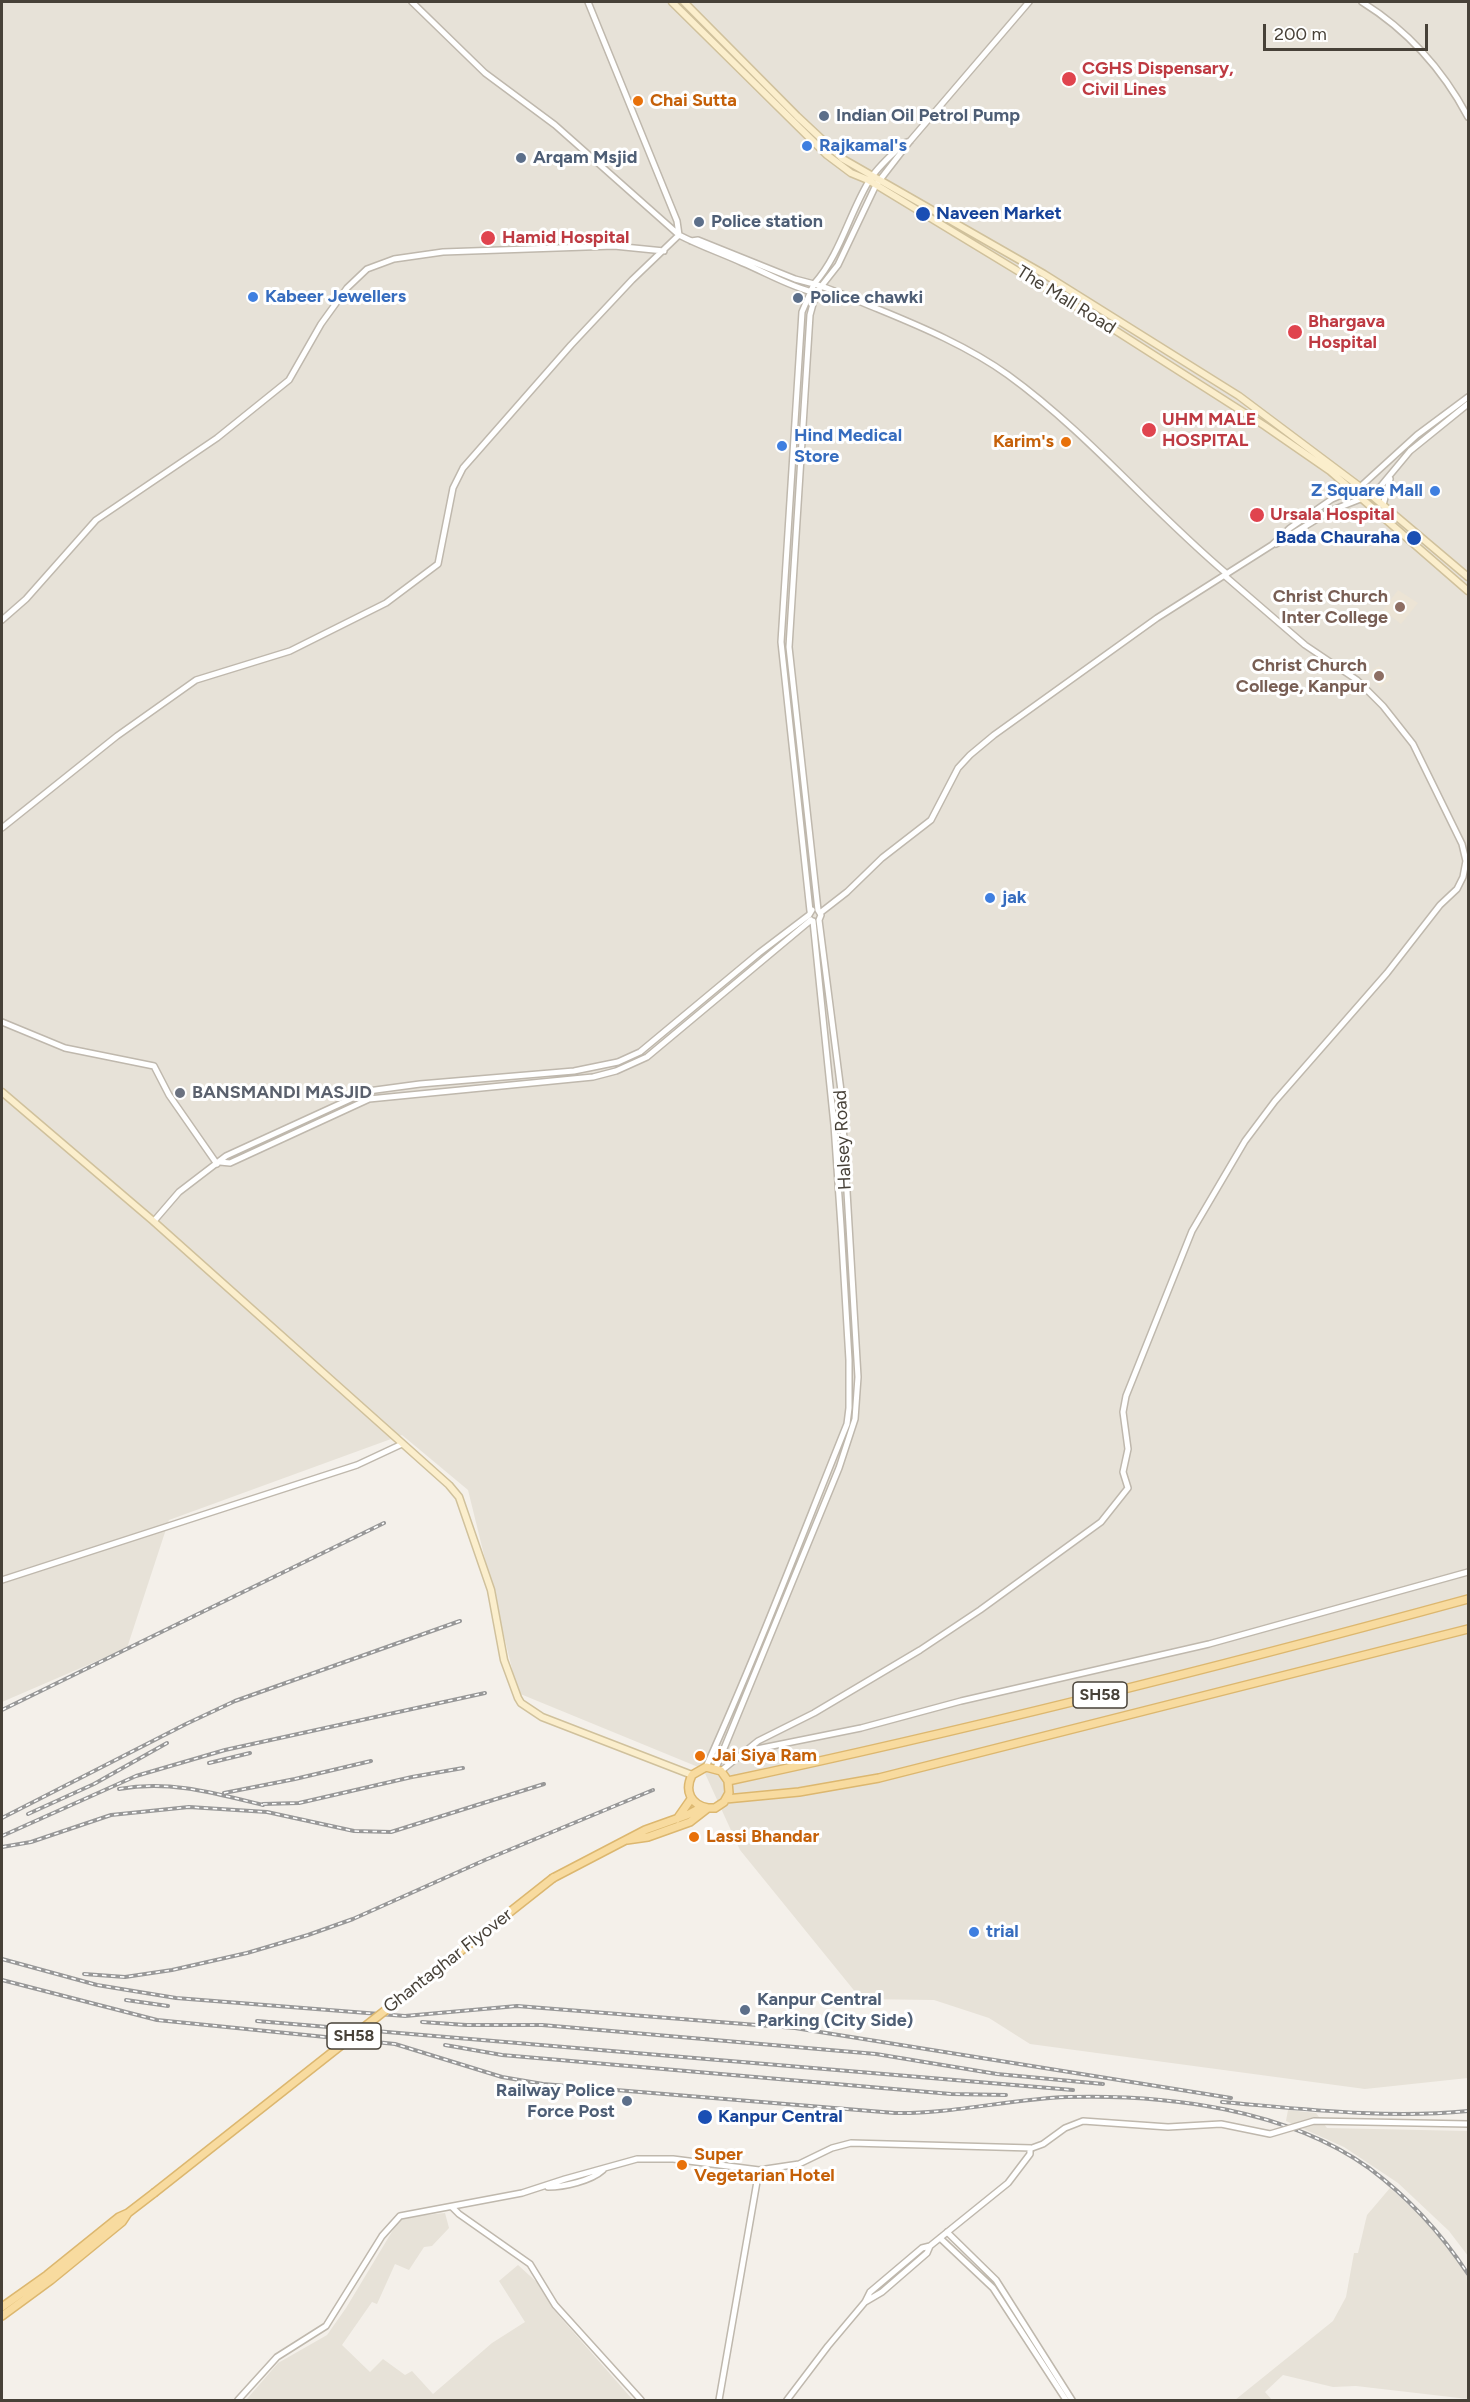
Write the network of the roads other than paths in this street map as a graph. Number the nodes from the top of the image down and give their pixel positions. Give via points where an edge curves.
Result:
1 (412, 2) edge
2 (588, 2) edge
3 (672, 2) edge
4 (684, 2) edge
5 (1029, 2) edge
6 (1362, 2) edge
7 (695, 13) junction
8 (690, 19) junction
9 (797, 116) junction
10 (1468, 117) edge
11 (792, 122) junction
12 (910, 141) junction
13 (874, 175) junction
14 (881, 179) junction
15 (869, 181) junction
16 (876, 185) junction
17 (679, 235) junction
18 (691, 241) junction
19 (664, 251) junction
20 (817, 285) junction
21 (809, 291) junction
22 (816, 293) junction
23 (1468, 397) edge
24 (1468, 404) edge
25 (1393, 472) junction
26 (1360, 487) junction
27 (1352, 489) junction
28 (1370, 494) junction
29 (1363, 498) junction
30 (1383, 505) junction
31 (1272, 545) junction
32 (1226, 575) junction
33 (1468, 577) edge
34 (1468, 591) edge
35 (2, 620) edge
36 (2, 828) edge
37 (819, 911) junction
38 (813, 917) junction
39 (745, 965) junction
40 (750, 971) junction
41 (828, 991) junction
42 (819, 992) junction
43 (705, 998) junction
44 (710, 1004) junction
45 (2, 1022) edge
46 (489, 1078) junction
47 (469, 1080) junction
48 (490, 1086) junction
49 (470, 1088) junction
50 (2, 1092) edge
51 (841, 1092) junction
52 (831, 1093) junction
53 (338, 1103) junction
54 (342, 1110) junction
55 (219, 1163) junction
56 (154, 1221) junction
57 (853, 1298) junction
58 (845, 1299) junction
59 (849, 1353) junction
60 (857, 1353) junction
61 (849, 1408) junction
62 (857, 1410) junction
63 (402, 1444) junction
64 (830, 1465) junction
65 (839, 1468) junction
66 (1468, 1572) edge
67 (2, 1580) edge
68 (1468, 1599) edge
69 (765, 1628) junction
70 (1468, 1629) edge
71 (772, 1630) junction
72 (755, 1653) junction
73 (762, 1656) junction
74 (742, 1752) junction
75 (706, 1767) junction
76 (718, 1769) junction
77 (692, 1775) junction
78 (728, 1780) junction
79 (691, 1799) junction
80 (726, 1799) junction
81 (705, 1808) junction
82 (677, 1819) junction
83 (627, 1840) junction
84 (1468, 2124) edge
85 (1031, 2148) junction
86 (759, 2170) junction
87 (452, 2207) junction
88 (128, 2213) junction
89 (947, 2232) junction
90 (940, 2238) junction
91 (2, 2307) edge
92 (2, 2316) edge
93 (238, 2400) edge
94 (641, 2400) edge
95 (719, 2400) edge
96 (787, 2400) edge
97 (1066, 2400) edge
98 (1072, 2400) edge

1 - 17 street via 485,73 555,125
2 - 17 street via 677,221
3 - 8 main road, The Mall Road
4 - 7 main road, The Mall Road
5 - 12 street
6 - 10 street via 1407,36 1449,84
7 - 8 main road
7 - 9 main road, The Mall Road
8 - 11 main road, The Mall Road
9 - 11 main road
9 - 13 main road, The Mall Road via 843,159
11 - 15 main road, The Mall Road via 827,155
12 - 13 street
12 - 14 street
13 - 14 main road, The Mall Road
13 - 15 street
14 - 16 street
14 - 26 main road, The Mall Road via 1044,274 1239,396
15 - 16 main road, The Mall Road
15 - 20 street
16 - 20 street via 838,265
16 - 27 main road, The Mall Road via 1266,426
17 - 18 street
17 - 19 street
18 - 20 street via 698,240
18 - 21 street
19 - 35 street via 614,246 438,253 367,269 347,288 321,324 289,380 217,438 96,520
19 - 36 street via 571,345 463,468 453,488 438,564 386,603 290,651 196,680 117,736
20 - 21 street
20 - 22 street
20 - 32 street via 917,325 992,364 1055,413
21 - 22 street
21 - 38 street via 802,312 781,642
22 - 37 street via 810,315 789,647
23 - 26 street via 1417,435
24 - 25 street via 1425,437
25 - 28 street
25 - 30 street
26 - 27 street
26 - 28 main road, The Mall Road
27 - 29 main road, The Mall Road
27 - 31 street via 1290,528
28 - 29 street
28 - 30 main road, The Mall Road
29 - 31 street
29 - 34 main road, The Mall Road
30 - 33 main road, The Mall Road
31 - 32 street
32 - 37 street via 1147,625 970,755 931,820
32 - 74 street via 1305,645 1357,680 1413,744 1465,855 1463,877 1388,973 1275,1101 1245,1141 1192,1231 1126,1396 1123,1412 1128,1449 1124,1472 1128,1488 1104,1520 920,1650
37 - 38 street
37 - 38 street
38 - 39 street
38 - 40 street
38 - 41 street, Halsey Road
38 - 42 street
39 - 40 street
39 - 43 street
40 - 44 street
41 - 42 street
41 - 51 street, Halsey Road
42 - 52 street
43 - 44 street
43 - 46 street via 640,1052 618,1062 574,1071
44 - 48 street via 647,1057 616,1071 570,1080
45 - 55 street via 65,1048 154,1066 169,1095
46 - 47 street
46 - 48 street
47 - 49 street
47 - 53 street via 368,1091
48 - 49 street
49 - 54 street via 377,1097
50 - 56 main road
51 - 52 street
51 - 57 street, Halsey Road
52 - 58 street
53 - 54 street
53 - 55 street via 226,1156
54 - 55 street via 230,1163
55 - 56 street via 179,1192
56 - 63 main road
57 - 58 street
57 - 60 street, Halsey Road
58 - 59 street
59 - 60 street
59 - 61 street
60 - 62 street, Halsey Road
61 - 62 street
61 - 64 street via 847,1424
62 - 65 street, Halsey Road
63 - 67 street via 357,1465
63 - 77 main road via 459,1497 490,1590 504,1660 521,1703 542,1717
64 - 65 street
64 - 69 street
65 - 71 street, Halsey Road
66 - 74 street via 1209,1644 861,1728
68 - 78 main road, SH58 via 990,1723
69 - 71 street
69 - 72 street
70 - 80 main road, SH58 via 879,1778
71 - 73 street, Halsey Road
72 - 73 street
72 - 75 street
73 - 76 street, Halsey Road
74 - 76 street
75 - 76 main road
75 - 77 main road
76 - 78 main road
77 - 79 main road via 688,1787
78 - 80 main road
79 - 81 main road
79 - 82 main road
80 - 81 main road, SH58 via 721,1805
81 - 82 main road, SH58
81 - 83 main road, SH58 via 690,1821 648,1837
82 - 83 main road, SH58
83 - 88 main road, Ghantaghar Flyover / SH58, bridge via 553,1878
84 - 85 street, bridge via 1314,2121 1270,2134 1221,2124 1168,2127 1083,2121
85 - 86 street via 851,2144 832,2148 800,2164
85 - 89 street via 1008,2183
86 - 87 street via 645,2158 565,2178 546,2187
86 - 95 street
87 - 93 street via 400,2216 393,2222 326,2326 277,2357
87 - 94 street via 530,2264 555,2305
88 - 91 main road, SH58
88 - 92 main road, SH58 via 122,2222
89 - 90 street
89 - 98 street via 996,2280
90 - 96 street via 882,2292 865,2302
90 - 97 street via 993,2288

